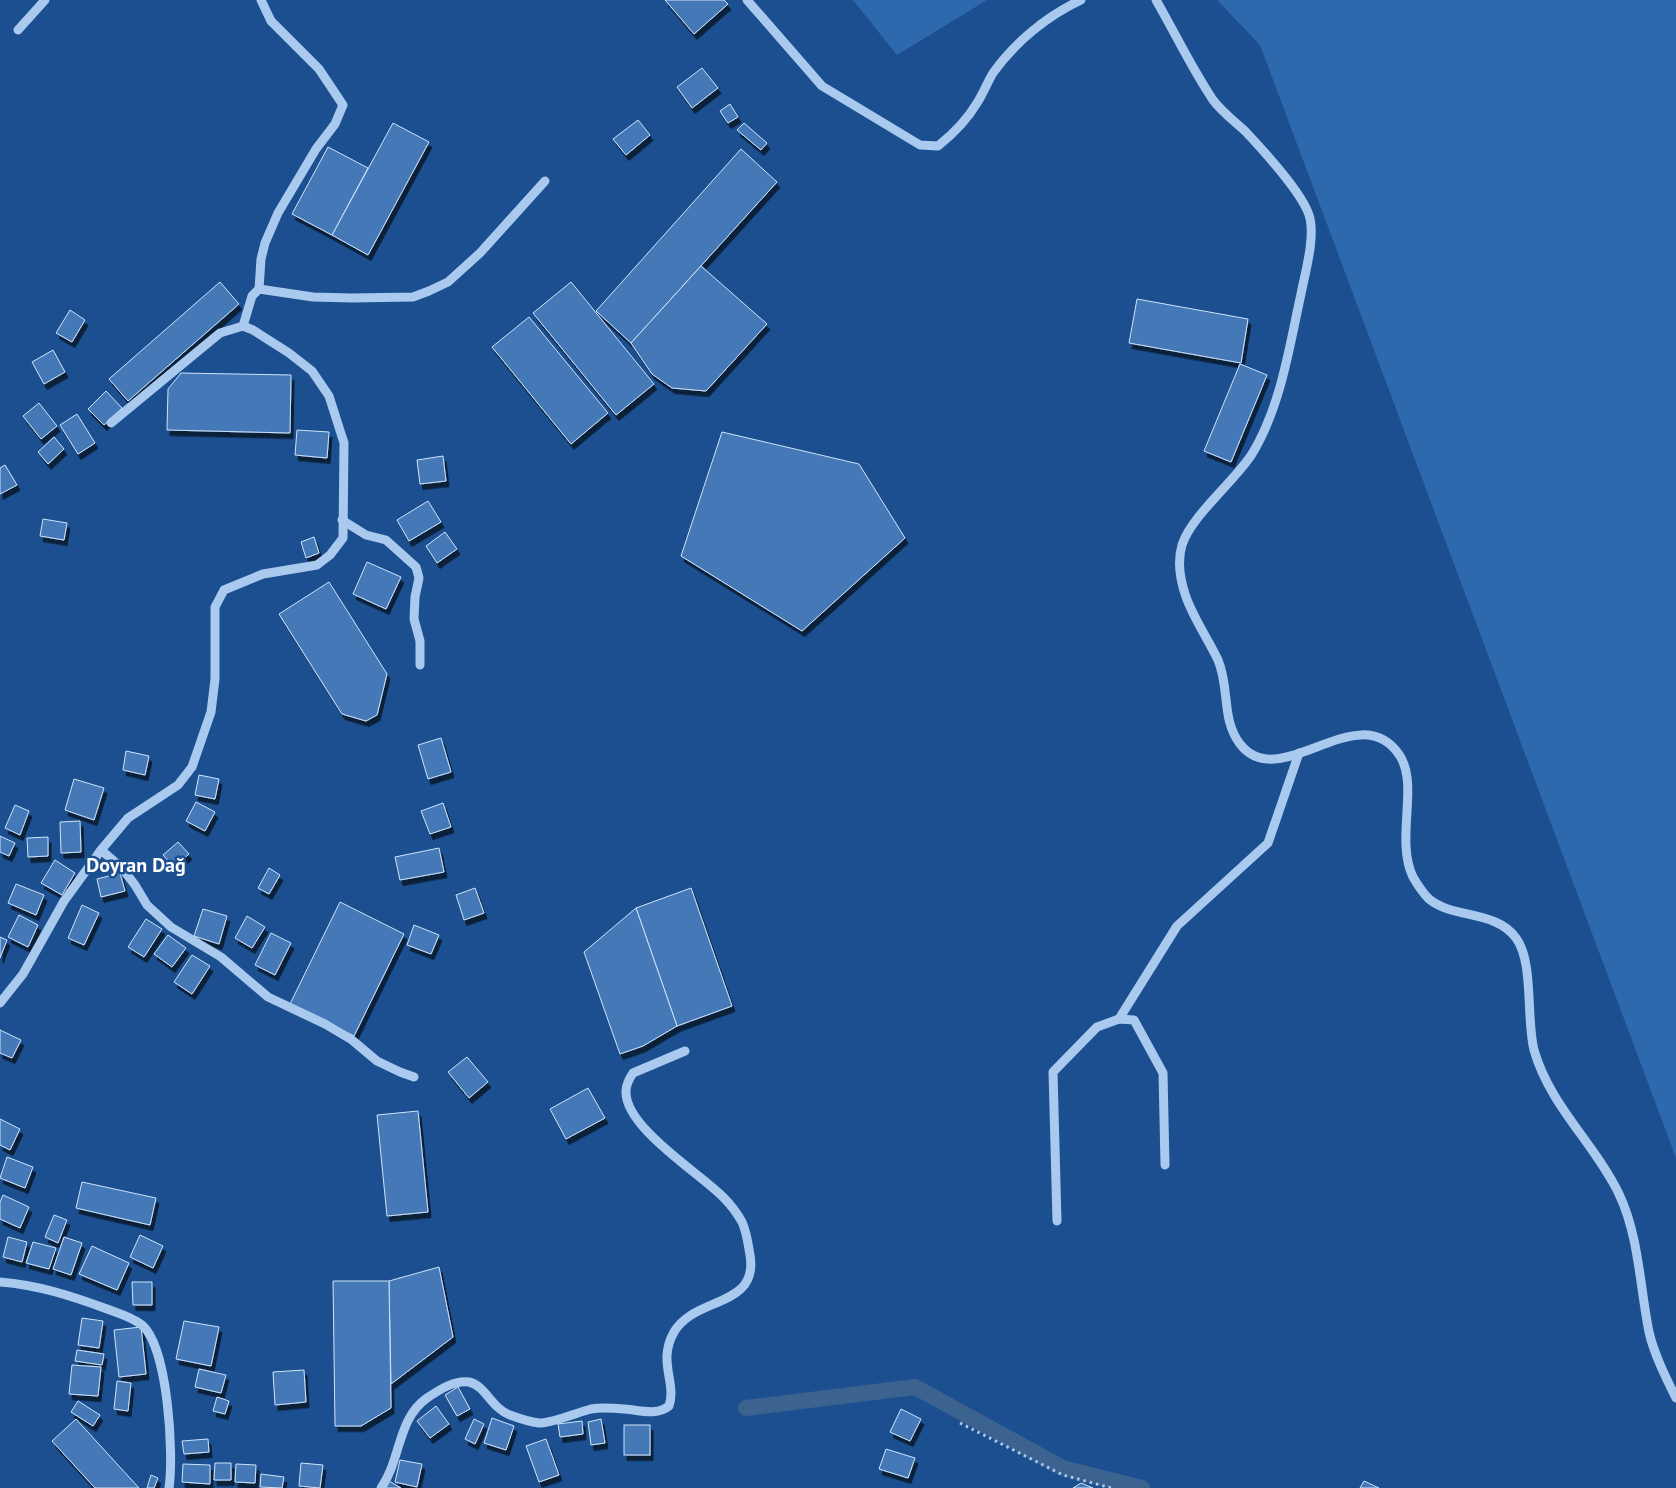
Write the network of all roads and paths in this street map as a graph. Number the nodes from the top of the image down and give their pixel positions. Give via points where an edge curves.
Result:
1 (45, 0) edge
2 (261, 0) edge
3 (747, 0) edge
4 (1081, 0) edge
5 (1156, 0) edge
6 (18, 30) dead end
7 (545, 181) dead end
8 (259, 289) junction
9 (242, 326) junction
10 (111, 423) dead end
11 (342, 520) junction
12 (420, 665) dead end
13 (1299, 753) junction
14 (100, 850) junction
15 (0, 1003) edge
16 (1119, 1019) junction
17 (685, 1052) dead end
18 (414, 1077) dead end
19 (1165, 1164) dead end
20 (1057, 1221) dead end
21 (0, 1282) edge
22 (1676, 1398) edge
23 (960, 1422) dead end
24 (169, 1488) edge
25 (381, 1488) edge
26 (1112, 1488) edge

1 - 6 street
2 - 8 street via 271,21 319,69 343,105 336,124 316,148 278,213 261,259
3 - 4 street via 822,86 920,145 938,146 955,132 976,106 993,73 1016,46 1046,20
5 - 13 street via 1215,103 1280,172 1310,216 1308,260 1290,351 1267,425 1237,475 1191,528 1183,543 1178,568 1186,597 1219,663 1227,715 1242,747 1257,759 1274,760
7 - 8 street via 480,253 448,282 429,291 412,297 352,298 313,297
8 - 9 street via 252,296
9 - 10 street via 220,333
9 - 11 street via 253,330 312,371 329,396 344,443
11 - 12 street via 366,535 386,540 416,567 419,578 414,619 420,641
11 - 14 street via 343,538 317,565 262,574 224,590 215,607 215,679 211,712 192,768 178,785 128,818
13 - 16 street via 1268,843 1177,926
13 - 22 street via 1367,734 1384,740 1397,751 1407,769 1405,827 1411,873 1428,898 1444,908 1503,926 1516,937 1524,953 1534,1050 1548,1085 1620,1194 1633,1232 1650,1338
14 - 15 street via 64,900 23,974
14 - 18 street via 122,868 147,905 171,927 221,957 268,997 352,1040 378,1061
16 - 19 street via 1134,1020 1163,1073
16 - 20 street via 1097,1027 1053,1072
17 - 25 street via 633,1073 628,1080 627,1098 634,1115 658,1142 735,1211 746,1236 751,1273 741,1291 692,1314 675,1331 666,1354 669,1406 658,1412 592,1409 540,1423 506,1414 473,1383 450,1384 426,1398 411,1414 392,1470
21 - 24 street via 47,1289 142,1325 159,1357 170,1422
23 - 26 path via 1063,1474

